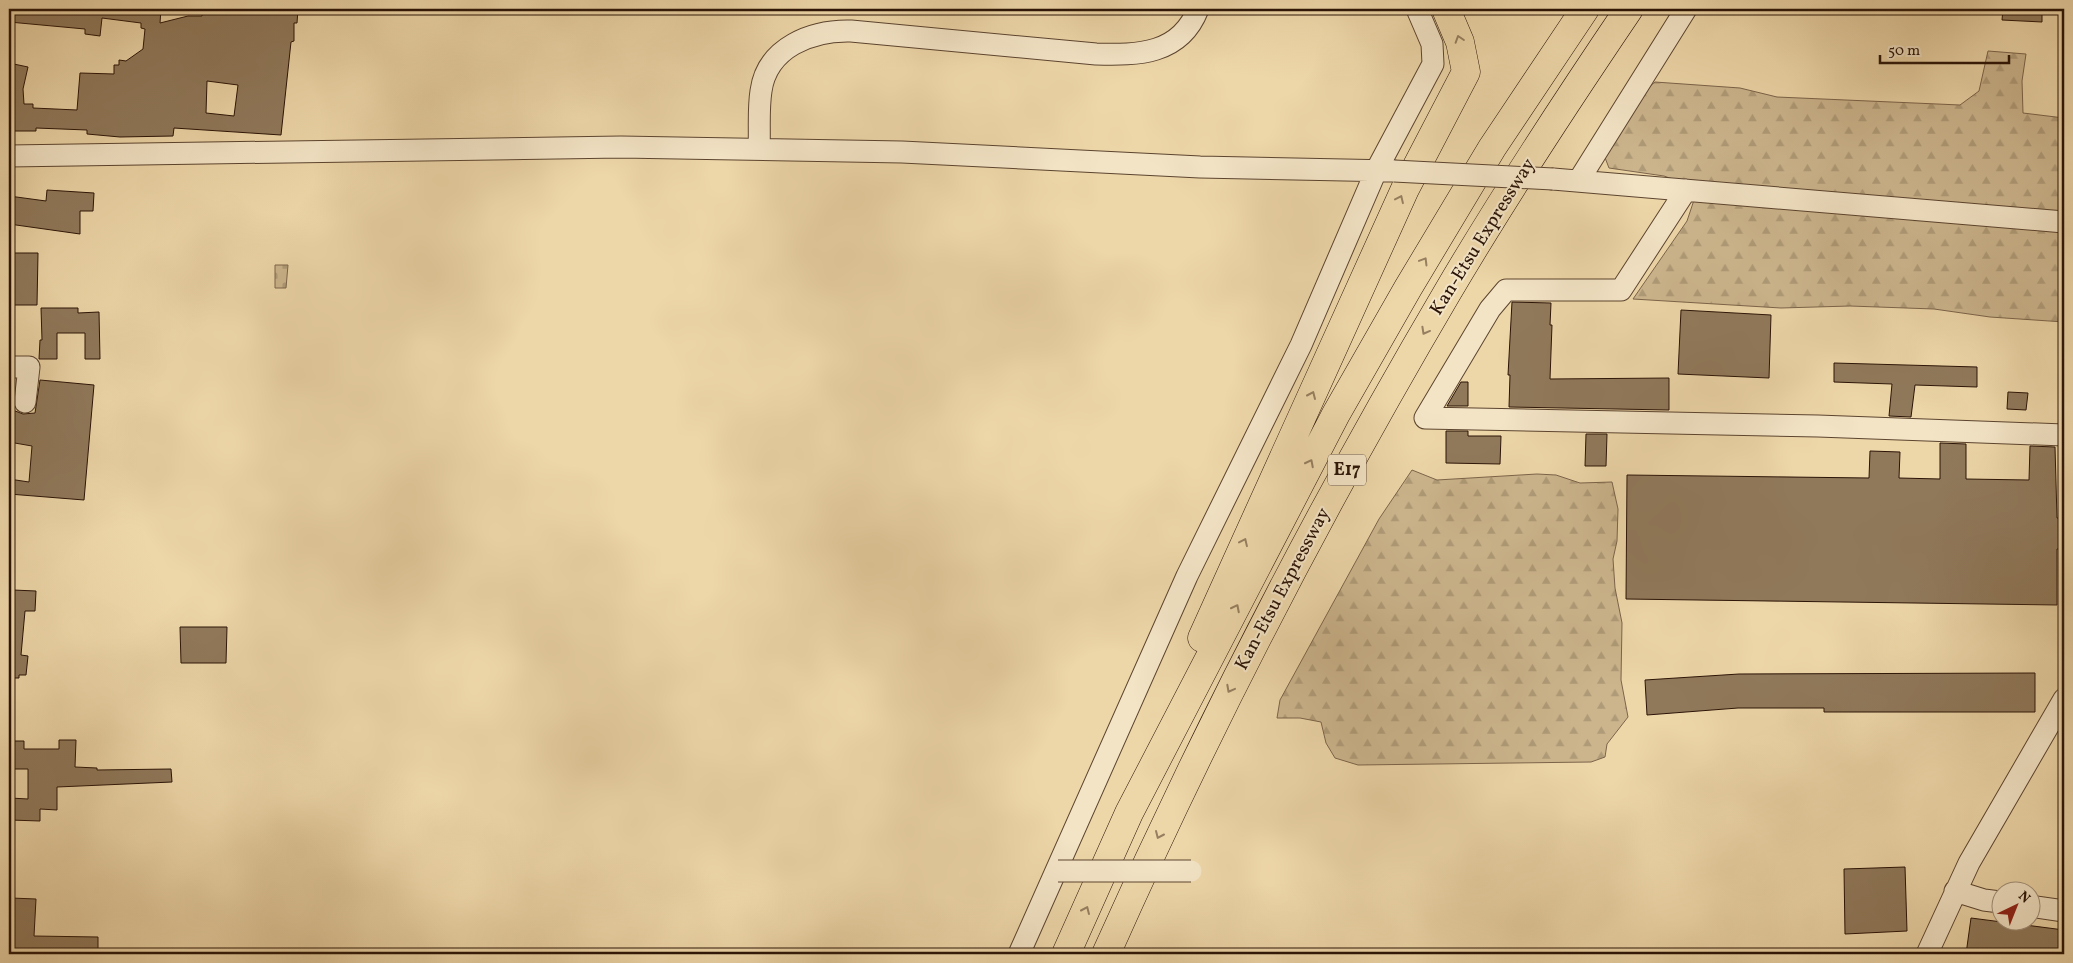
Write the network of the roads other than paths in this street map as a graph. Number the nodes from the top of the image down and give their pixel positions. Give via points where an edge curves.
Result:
1 (1198, 9) edge
2 (1417, 9) edge
3 (1446, 9) edge
4 (1585, 9) edge
5 (1629, 9) edge
6 (1642, 9) edge
7 (1686, 9) edge
8 (1552, 124) junction
9 (759, 149) junction
10 (9, 156) edge
11 (1385, 171) junction
12 (1579, 180) junction
13 (1686, 190) junction
14 (2064, 222) edge
15 (9, 367) edge
16 (25, 402) dead end
17 (2064, 435) edge
18 (2064, 699) edge
19 (1129, 813) junction
20 (1058, 871) junction
21 (1191, 871) dead end
22 (1955, 891) junction
23 (1990, 901) edge
24 (2040, 907) edge
25 (2064, 911) edge
26 (1019, 954) edge
27 (1066, 954) edge
28 (1106, 954) edge
29 (1927, 954) edge

1 - 9 street via 1176,39 1152,52 1131,55 851,30 806,37 778,55 768,70 761,90
2 - 11 street via 1432,44 1433,64
19 -> 3 highway via 1222,588 1405,189 1466,72 1460,42
19 -> 4 highway, Kan-Etsu Expressway / E17 via 1336,414 1492,148
5 - 8 highway, Kan-Etsu Expressway / E17
6 - 8 highway
7 - 12 street
8 -> 28 highway, Kan-Etsu Expressway / E17 via 1448,291 1319,519 1164,823
9 - 10 street via 621,147
9 - 11 street via 902,152 1200,167
11 - 12 street, bridge
11 - 20 street via 1187,576
12 - 13 street
13 - 14 street
13 - 17 street via 1621,290 1506,290 1490,309 1425,418
15 - 16 street via 29,367
18 - 22 street
27 -> 19 highway, Kan-Etsu Expressway / E17
20 - 21 street, bridge
20 - 26 street
22 - 23 street
22 - 29 street
24 - 25 street

